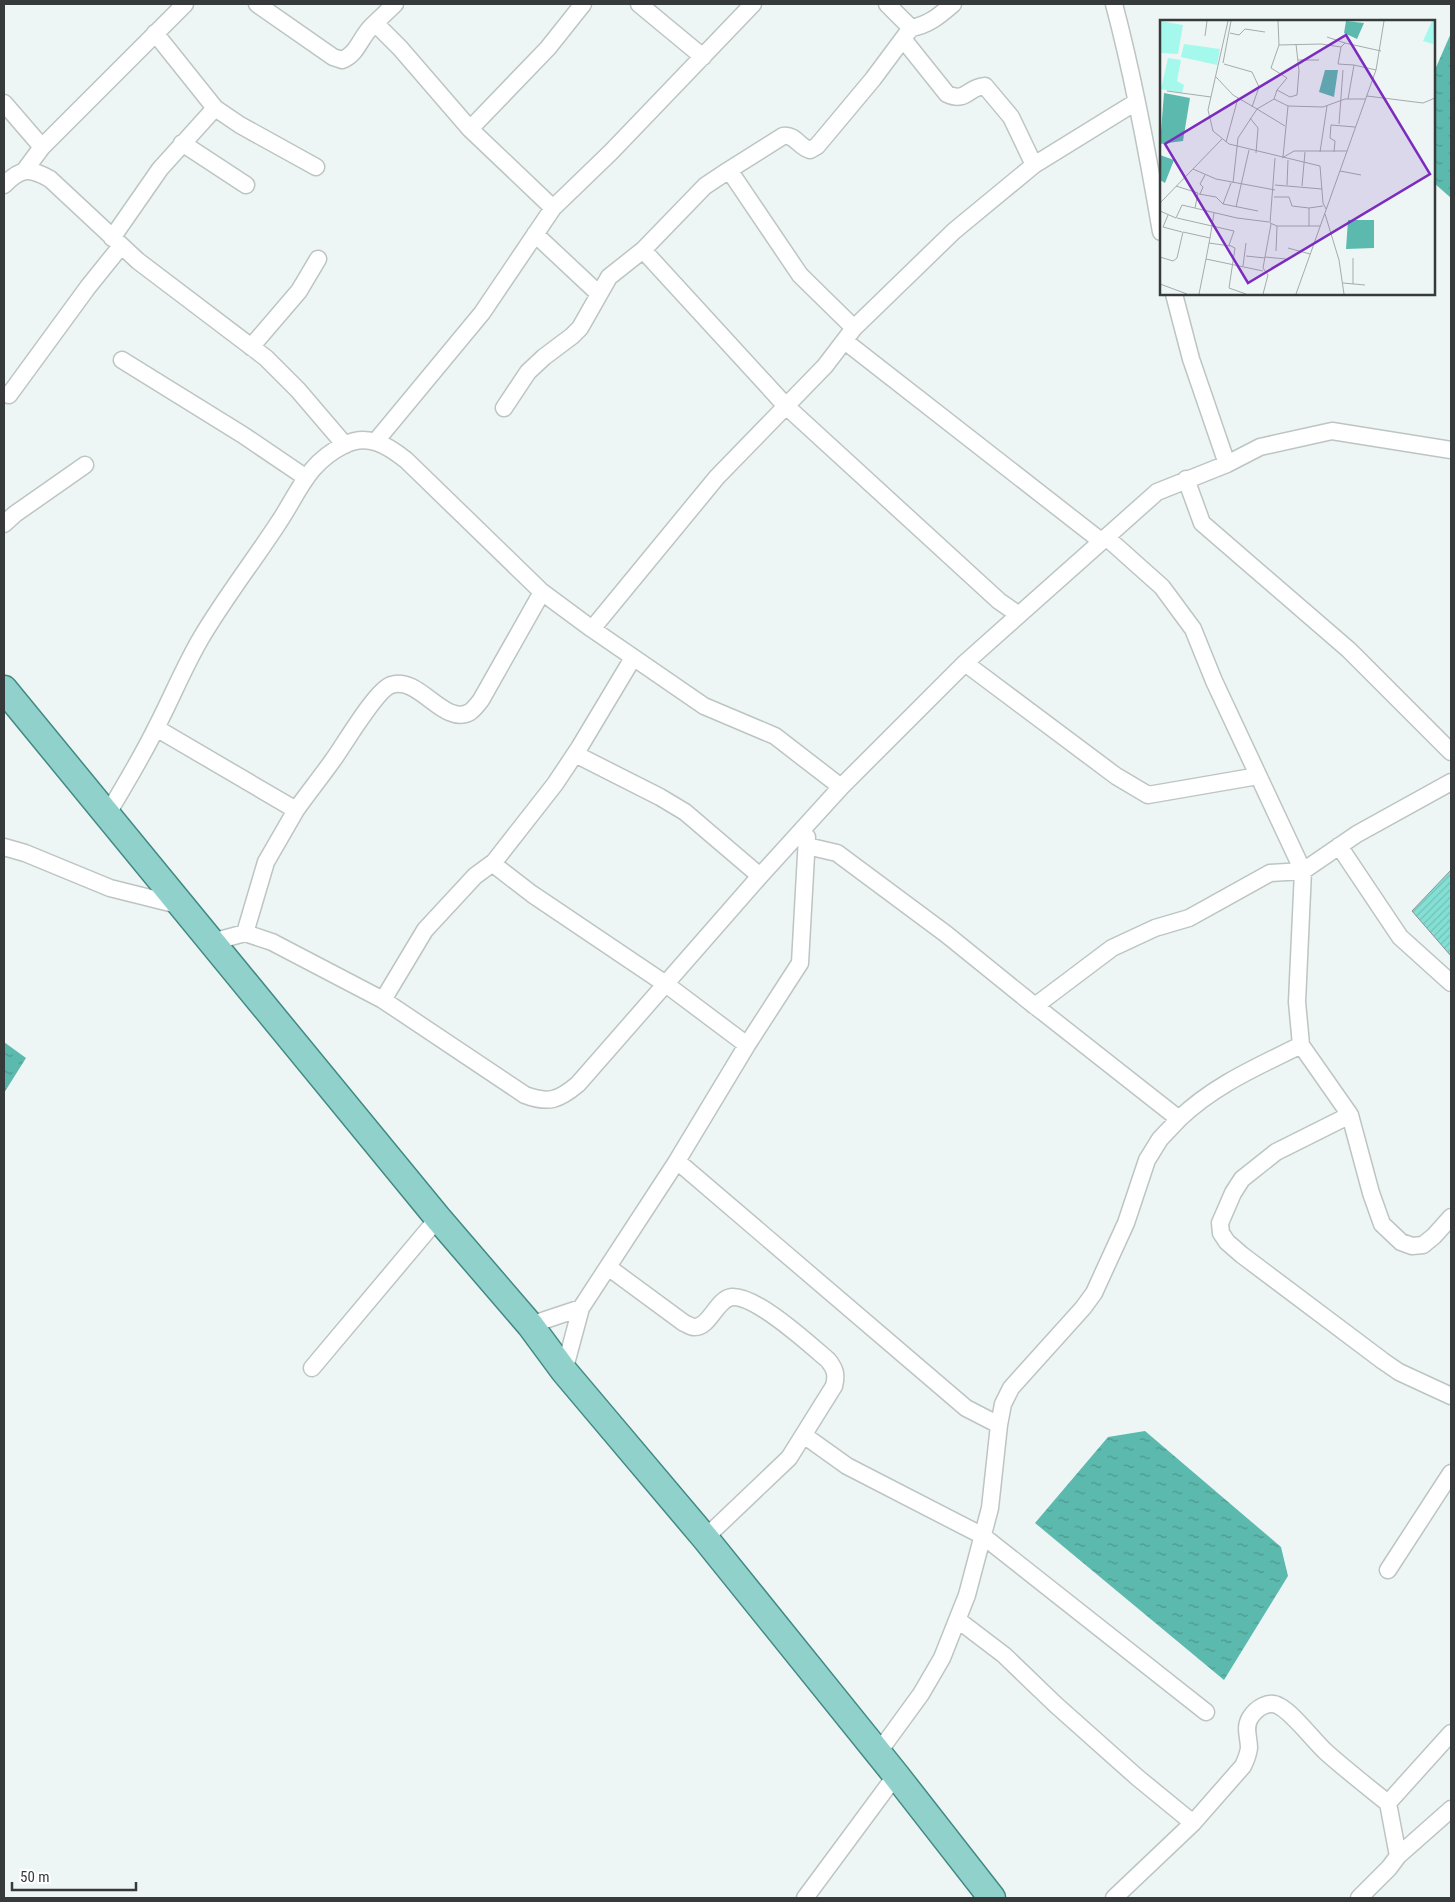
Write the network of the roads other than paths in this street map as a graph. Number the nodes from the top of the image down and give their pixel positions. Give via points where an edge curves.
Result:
1 (185, 4) edge
2 (257, 4) edge
3 (395, 4) edge
4 (584, 4) edge
5 (639, 4) edge
6 (753, 4) edge
7 (887, 4) edge
8 (953, 4) edge
9 (1114, 4) edge
10 (373, 25) junction
11 (155, 33) junction
12 (907, 34) junction
13 (703, 56) junction
14 (1136, 102) junction
15 (4, 103) edge
16 (215, 108) junction
17 (470, 129) junction
18 (182, 144) junction
19 (42, 147) junction
20 (1034, 165) junction
21 (316, 167) dead end
22 (25, 170) junction
23 (729, 170) junction
24 (4, 185) edge
25 (246, 185) dead end
26 (553, 208) junction
27 (1160, 227) edge
28 (535, 234) junction
29 (117, 242) junction
30 (643, 250) junction
31 (318, 259) dead end
32 (599, 294) junction
33 (1174, 295) edge
34 (850, 335) junction
35 (251, 347) junction
36 (122, 360) dead end
37 (9, 396) dead end
38 (786, 406) junction
39 (504, 408) dead end
40 (376, 441) junction
41 (345, 444) junction
42 (1451, 450) edge
43 (1227, 464) junction
44 (85, 465) dead end
45 (305, 477) junction
46 (1186, 479) junction
47 (4, 524) edge
48 (1106, 537) junction
49 (542, 592) junction
50 (1019, 615) junction
51 (592, 629) junction
52 (633, 658) junction
53 (965, 663) junction
54 (4, 689) edge
55 (156, 728) junction
56 (1451, 752) edge
57 (575, 754) junction
58 (1258, 776) junction
59 (1451, 782) edge
60 (841, 787) junction
61 (296, 810) junction
62 (107, 816) junction
63 (807, 826) junction
64 (807, 846) junction
65 (1339, 846) junction
66 (4, 847) edge
67 (494, 862) junction
68 (1303, 871) junction
69 (760, 876) junction
70 (182, 906) junction
71 (245, 932) junction
72 (212, 942) junction
73 (1451, 983) edge
74 (667, 985) junction
75 (383, 1000) junction
76 (1036, 1006) junction
77 (747, 1045) junction
78 (1301, 1045) junction
79 (1350, 1116) junction
80 (1178, 1119) junction
81 (677, 1161) junction
82 (1451, 1217) edge
83 (438, 1218) junction
84 (608, 1268) junction
85 (581, 1308) junction
86 (530, 1325) junction
87 (312, 1368) dead end
88 (564, 1371) junction
89 (1451, 1396) edge
90 (999, 1425) junction
91 (805, 1436) junction
92 (1451, 1473) edge
93 (983, 1536) junction
94 (705, 1538) junction
95 (1388, 1570) dead end
96 (958, 1620) junction
97 (1206, 1712) dead end
98 (1451, 1733) edge
99 (878, 1753) junction
100 (896, 1775) junction
101 (1389, 1804) junction
102 (1451, 1809) edge
103 (1193, 1823) junction
104 (1398, 1856) junction
105 (805, 1898) edge
106 (992, 1898) edge
107 (1114, 1898) edge
108 (1359, 1898) edge

1 - 11 street
2 - 10 street via 342,60 351,57
3 - 10 street
4 - 17 street via 548,48
5 - 13 street
6 - 13 street
7 - 12 street
8 - 12 street via 933,21
9 - 14 street
10 - 17 street via 400,48
11 - 16 street
11 - 19 street
12 - 20 street via 946,94 963,97 977,86 985,86 989,90 1011,117
12 - 23 street via 817,146 810,150 803,148 794,138 783,136
13 - 26 street
14 - 20 street
14 - 27 street
15 - 19 street
16 - 18 street
16 - 21 street
17 - 26 street
18 - 25 street
18 - 29 street via 160,169
19 - 22 street
20 - 34 street via 954,231
22 - 24 street via 12,176
22 - 29 street via 36,171 50,179
23 - 30 street via 705,186
23 - 34 street via 800,275
26 - 28 street
28 - 32 street
28 - 40 street via 482,312
29 - 35 street
29 - 37 street
30 - 32 street via 609,277
30 - 38 street
31 - 35 street via 299,291
32 - 39 street via 580,328 528,372
33 - 43 street via 1191,359
34 - 38 street via 826,366
34 - 48 street via 1101,542
35 - 41 street via 298,390
36 - 45 street
38 - 50 street via 999,601
38 - 51 street via 717,477
40 - 41 street
40 - 49 street via 406,460
41 - 45 street via 320,460
42 - 43 street via 1332,431 1260,447
43 - 46 street
44 - 47 street
45 - 55 street via 280,521 202,636
46 - 48 street via 1157,492
46 - 56 street via 1202,523 1349,650
48 - 50 street
48 - 58 street via 1162,587 1193,629
49 - 51 street
49 - 61 street via 471,712 459,714 446,710 417,689 400,682 389,685
50 - 53 street
51 - 52 street
52 - 57 street
52 - 60 street via 704,706 775,736
53 - 58 street via 1116,776 1148,795
53 - 60 street
54 - 62 main road
55 - 61 street
55 - 62 street
57 - 67 street
57 - 69 street via 685,812
58 - 68 street
59 - 65 street
60 - 63 street
61 - 71 street via 266,862
62 - 70 main road
63 - 64 street
63 - 69 street
64 - 76 street via 837,852
64 - 77 street via 800,963
65 - 68 street
65 - 73 street via 1400,937
66 - 70 street via 110,888
67 - 74 street via 532,894
67 - 75 street via 475,876 433,920
68 - 76 street via 1270,873 1189,918 1155,928 1112,948
68 - 78 street via 1298,1002
69 - 74 street
70 - 72 main road
71 - 72 street
71 - 75 street via 272,942
72 - 83 main road
74 - 75 street via 578,1084 567,1094 552,1100 525,1095
74 - 77 street
76 - 80 street
77 - 81 street
78 - 79 street
78 - 80 street via 1216,1088
79 - 82 street via 1382,1224 1401,1242 1423,1245
79 - 89 street via 1276,1152 1242,1179 1220,1223 1221,1233 1242,1255 1382,1361
80 - 90 street via 1147,1160 1126,1223 1094,1293 1011,1388 1003,1404
81 - 84 street
81 - 90 street via 966,1408
83 - 86 main road
83 - 87 street
84 - 85 street
84 - 91 street via 694,1327 702,1325 723,1301 731,1297 743,1298 767,1312 828,1360 835,1368 834,1386
85 - 86 street
85 - 88 street
86 - 88 main road
88 - 94 main road
90 - 93 street via 994,1484
91 - 93 street via 847,1466
91 - 94 street via 778,1471
92 - 95 street
93 - 96 street
93 - 97 street
94 - 99 main road
96 - 99 street via 942,1658
96 - 103 street via 1004,1655 1063,1712
98 - 101 street
99 - 100 main road
100 - 105 street
100 - 106 main road
101 - 103 street via 1326,1751 1286,1711 1269,1703 1258,1708 1250,1718 1246,1728 1248,1757 1243,1766
101 - 104 street
102 - 104 street
103 - 107 street
104 - 108 street

